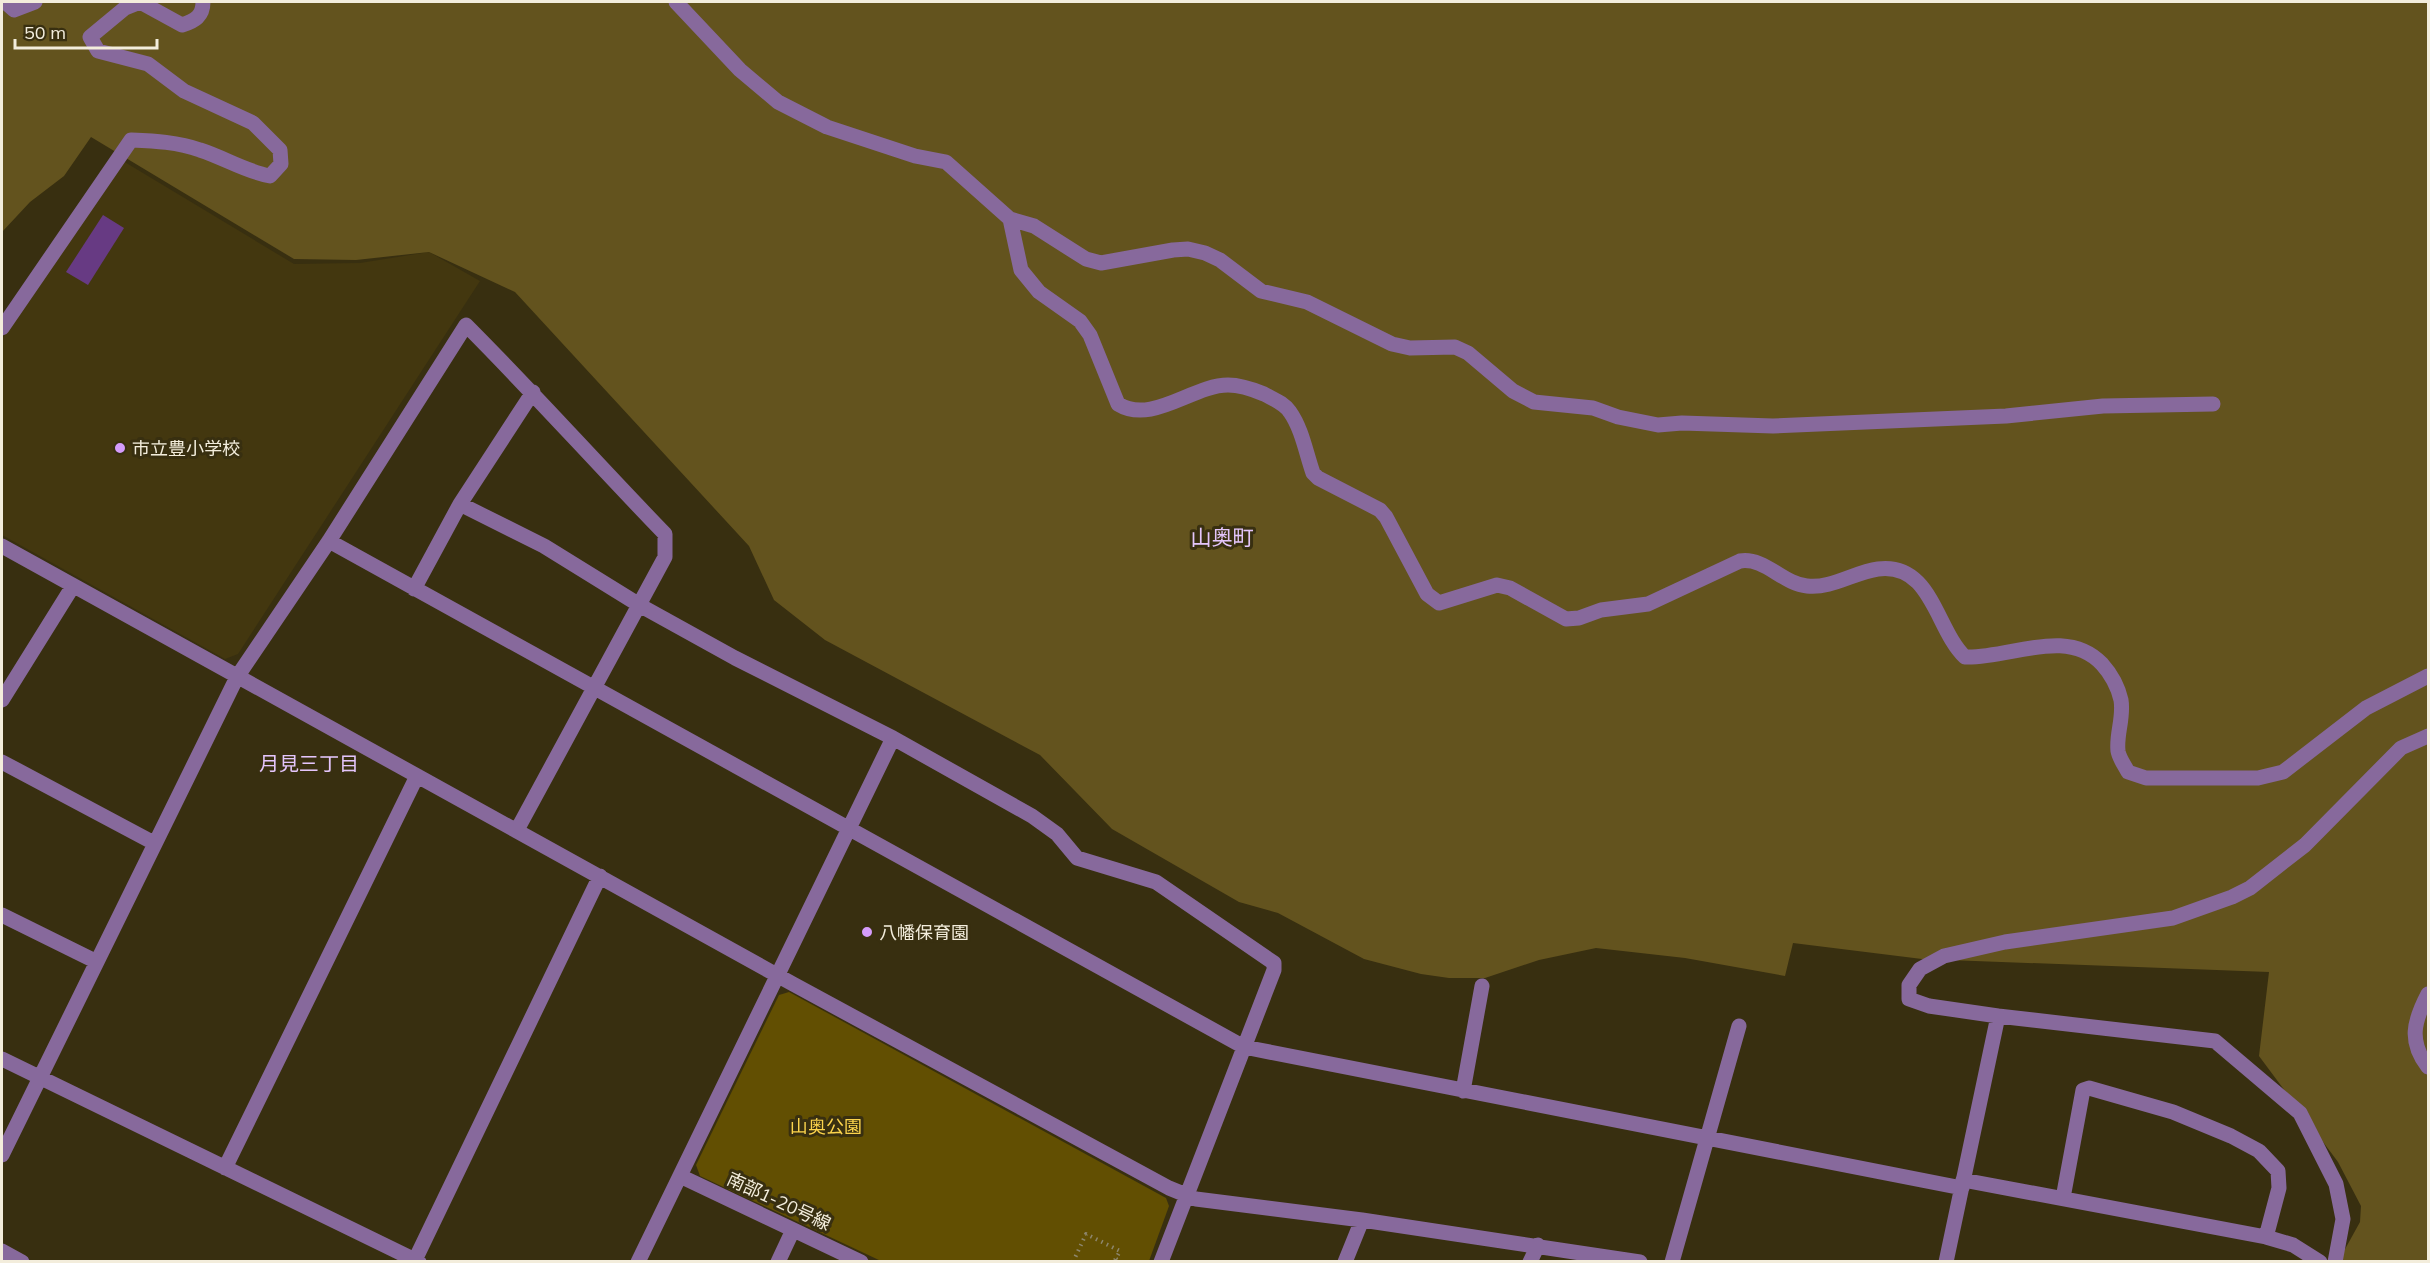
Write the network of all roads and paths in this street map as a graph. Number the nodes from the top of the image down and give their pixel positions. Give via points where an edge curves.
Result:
1 (5, 2) edge
2 (35, 2) edge
3 (203, 2) edge
4 (676, 2) edge
5 (1010, 219) junction
6 (2, 328) edge
7 (533, 392) junction
8 (2213, 404) dead end
9 (460, 504) junction
10 (329, 541) junction
11 (2, 546) edge
12 (73, 586) junction
13 (414, 589) junction
14 (641, 606) junction
15 (2428, 676) edge
16 (237, 678) junction
17 (593, 688) junction
18 (2, 700) edge
19 (2428, 736) edge
20 (893, 738) junction
21 (2, 762) edge
22 (417, 776) junction
23 (517, 830) junction
24 (848, 830) junction
25 (154, 843) junction
26 (600, 876) junction
27 (2, 915) edge
28 (95, 962) junction
29 (777, 975) junction
30 (1482, 986) dead end
31 (2428, 994) edge
32 (1998, 1016) junction
33 (1739, 1026) dead end
34 (1244, 1047) junction
35 (2, 1059) edge
36 (2428, 1066) edge
37 (38, 1077) junction
38 (1463, 1091) junction
39 (1708, 1137) junction
40 (2, 1155) edge
41 (225, 1168) junction
42 (680, 1176) junction
43 (1962, 1184) junction
44 (1186, 1196) junction
45 (2063, 1198) junction
46 (1362, 1220) junction
47 (793, 1230) junction
48 (2266, 1237) junction
49 (1538, 1245) junction
50 (2, 1251) edge
51 (1115, 1260) edge
52 (417, 1261) edge
53 (2325, 1261) edge
54 (22, 1262) edge
55 (638, 1262) edge
56 (778, 1262) edge
57 (861, 1262) edge
58 (1073, 1262) edge
59 (1121, 1262) edge
60 (1161, 1262) edge
61 (1345, 1262) edge
62 (1530, 1262) edge
63 (1640, 1262) edge
64 (1672, 1262) edge
65 (1946, 1262) edge

1 - 2 street via 15,10
3 - 6 street via 202,13 182,25 140,2 125,8 90,37 98,51 148,64 184,91 253,123 280,150 281,164 270,176 248,172 200,149 131,140
4 - 5 street via 740,70 778,102 827,127 946,162
5 - 8 street via 1034,226 1086,259 1101,263 1173,250 1205,253 1261,291 1307,302 1392,344 1410,348 1455,347 1468,353 1512,391 1534,402 1593,408 1658,425 1773,426 2006,416 2103,406
5 - 15 street via 1022,270 1039,292 1080,321 1090,335 1118,404 1136,410 1155,407 1229,385 1249,387 1282,403 1297,426 1317,478 1380,510 1427,594 1439,603 1497,585 1518,592 1566,619 1648,604 1740,561 1756,562 1805,586 1879,569 1896,570 1916,579 1957,650 1965,657 1983,658 2061,645 2077,646 2092,654 2108,670 2119,692 2123,710 2118,752 2128,772 2146,778 2258,778 2283,772 2366,708
7 - 9 street
7 - 10 street via 466,325
7 - 14 street via 665,534 665,557
9 - 13 street
9 - 14 street via 544,546
10 - 13 street
10 - 16 street
11 - 12 street
12 - 16 street
12 - 18 street
13 - 17 street
14 - 17 street
14 - 20 street
16 - 22 street
16 - 25 street
17 - 23 street
17 - 24 street
19 - 32 street via 2401,748 2305,845 2250,888 2232,897 2173,918 2005,942 1944,956 1920,969 1909,985 1909,999 1929,1006
20 - 24 street
20 - 34 street via 1032,816 1057,834 1077,858 1156,882 1274,963
21 - 25 street
22 - 23 street
22 - 41 street
23 - 26 street
24 - 29 street
24 - 34 street
25 - 28 street
26 - 29 street
26 - 52 street
27 - 28 street
28 - 37 street
29 - 42 street
29 - 44 street
30 - 38 street
31 - 36 street via 2418,1013 2414,1039
32 - 43 street
32 - 53 street via 2215,1041 2300,1113 2336,1184 2343,1219
33 - 39 street
34 - 38 street
34 - 44 street
35 - 37 street
37 - 40 street
37 - 41 street
38 - 39 street
39 - 43 street
39 - 64 street
41 - 52 street
42 - 47 street, 南部1-20号線
42 - 55 street
43 - 45 street
43 - 65 street
44 - 46 street
44 - 60 street
45 - 48 street
45 - 48 street via 2083,1090 2089,1088 2173,1112 2259,1151 2278,1172
46 - 49 street
46 - 61 street
47 - 56 street
47 - 57 street, 南部1-20号線
48 - 53 street
49 - 62 street
49 - 63 street
50 - 54 street
51 - 58 path via 1120,1251 1086,1234
51 - 59 path

